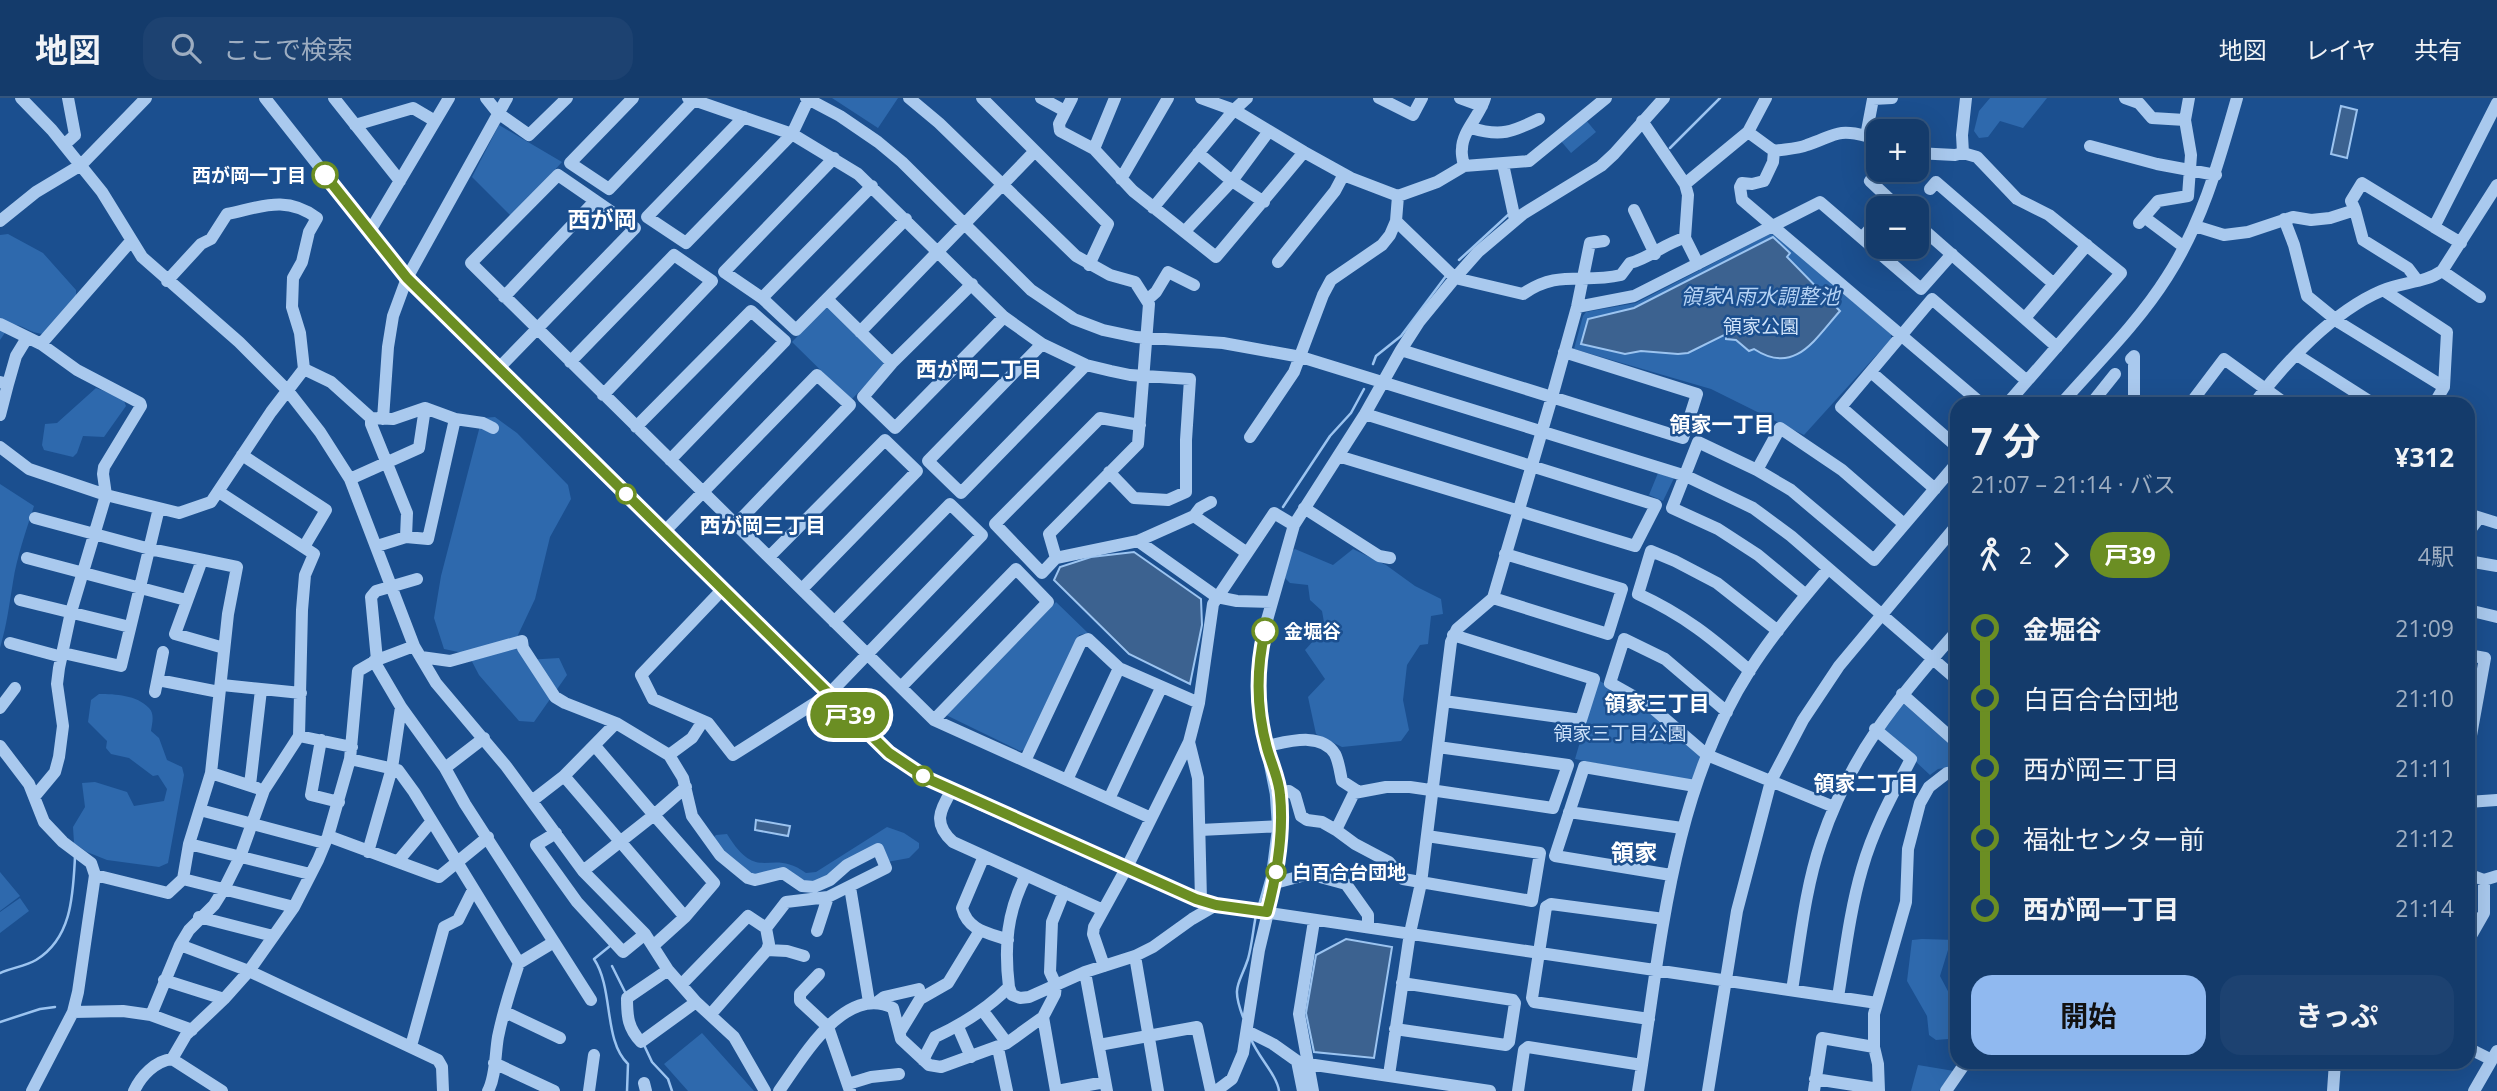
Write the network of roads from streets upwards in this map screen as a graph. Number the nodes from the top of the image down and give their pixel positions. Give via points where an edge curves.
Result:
1 (21, 98) edge
2 (68, 98) edge
3 (146, 98) edge
4 (265, 98) edge
5 (334, 98) edge
6 (449, 98) edge
7 (486, 98) edge
8 (507, 98) edge
9 (568, 98) edge
10 (633, 98) edge
11 (808, 98) edge
12 (909, 98) edge
13 (982, 98) edge
14 (1041, 98) edge
15 (1072, 98) edge
16 (1115, 98) edge
17 (1168, 98) edge
18 (1202, 98) edge
19 (1247, 98) edge
20 (1379, 98) edge
21 (1422, 98) edge
22 (1460, 98) edge
23 (1664, 98) edge
24 (1766, 98) edge
25 (1892, 98) edge
26 (1966, 98) edge
27 (2125, 98) edge
28 (2189, 98) edge
29 (2236, 98) edge
30 (691, 99) edge
31 (1601, 100) edge
32 (1484, 102) edge
33 (2497, 103) edge
34 (1234, 110) junction
35 (1065, 111) junction
36 (498, 113) junction
37 (744, 117) junction
38 (1539, 119) dead end
39 (2185, 120) junction
40 (435, 121) junction
41 (1642, 121) junction
42 (355, 125) junction
43 (1471, 128) junction
44 (1269, 131) junction
45 (1748, 132) junction
46 (792, 134) junction
47 (64, 145) junction
48 (2090, 146) dead end
49 (1094, 149) junction
50 (1774, 150) junction
51 (1035, 151) junction
52 (1304, 152) junction
53 (1198, 153) junction
54 (1964, 153) junction
55 (1929, 154) edge
56 (834, 158) junction
57 (1503, 164) junction
58 (81, 165) junction
59 (1464, 166) junction
60 (2188, 169) junction
61 (1344, 174) junction
62 (2216, 175) junction
63 (1121, 179) junction
64 (400, 181) junction
65 (1232, 181) junction
66 (1871, 182) edge
67 (1685, 184) junction
68 (2497, 184) edge
69 (872, 186) junction
70 (1003, 186) junction
71 (1930, 189) dead end
72 (1398, 196) junction
73 (1884, 196) edge
74 (595, 201) junction
75 (1264, 202) junction
76 (1153, 208) junction
77 (2355, 210) junction
78 (1634, 211) dead end
79 (906, 219) junction
80 (2284, 219) junction
81 (1515, 220) junction
82 (0, 221) edge
83 (1396, 221) junction
84 (966, 225) junction
85 (1774, 225) junction
86 (2195, 226) junction
87 (2434, 228) junction
88 (370, 231) junction
89 (1185, 231) junction
90 (1866, 233) edge
91 (1929, 234) edge
92 (1685, 238) junction
93 (1862, 238) junction
94 (131, 241) junction
95 (1604, 241) dead end
96 (2461, 243) junction
97 (2087, 245) junction
98 (2184, 247) junction
99 (939, 252) junction
100 (1655, 254) junction
101 (1952, 254) junction
102 (1278, 262) dead end
103 (1698, 264) junction
104 (1089, 265) junction
105 (2442, 271) junction
106 (407, 278) junction
107 (1455, 278) junction
108 (1583, 279) junction
109 (2417, 280) junction
110 (166, 281) junction
111 (972, 284) junction
112 (2054, 284) junction
113 (1194, 285) dead end
114 (2383, 290) junction
115 (504, 297) junction
116 (2480, 297) dead end
117 (762, 298) junction
118 (828, 299) junction
119 (1147, 300) junction
120 (1577, 307) junction
121 (1004, 317) junction
122 (2025, 318) junction
123 (2334, 319) junction
124 (0, 324) edge
125 (536, 329) junction
126 (860, 332) junction
127 (1901, 334) junction
128 (27, 338) junction
129 (1147, 338) junction
130 (41, 344) junction
131 (1042, 344) junction
132 (2057, 347) junction
133 (1401, 350) junction
134 (1564, 352) junction
135 (2297, 355) junction
136 (1301, 357) junction
137 (2131, 359) dead end
138 (570, 362) junction
139 (892, 363) junction
140 (1086, 365) junction
141 (304, 369) junction
142 (498, 369) junction
143 (1871, 372) junction
144 (2115, 373) dead end
145 (1143, 376) junction
146 (2027, 381) junction
147 (1384, 382) junction
148 (4, 383) edge
149 (2444, 387) junction
150 (2265, 389) junction
151 (288, 391) junction
152 (603, 395) junction
153 (1552, 397) junction
154 (1974, 397) edge
155 (2013, 397) edge
156 (2067, 397) edge
157 (2096, 397) edge
158 (2134, 397) edge
159 (2195, 397) edge
160 (2259, 397) edge
161 (2276, 397) edge
162 (2363, 397) edge
163 (2438, 397) edge
164 (425, 408) junction
165 (1365, 414) junction
166 (0, 415) edge
167 (377, 419) junction
168 (455, 419) junction
169 (1140, 425) junction
170 (636, 427) junction
171 (494, 428) dead end
172 (1541, 431) junction
173 (1250, 436) dead end
174 (1950, 441) edge
175 (0, 447) edge
176 (242, 455) junction
177 (1338, 456) junction
178 (670, 460) junction
179 (387, 462) junction
180 (1532, 465) junction
181 (1757, 470) junction
182 (1950, 471) edge
183 (1109, 472) junction
184 (1686, 476) junction
185 (349, 479) junction
186 (1935, 489) junction
187 (219, 492) junction
188 (703, 492) junction
189 (106, 495) junction
190 (1211, 502) dead end
191 (159, 508) junction
192 (1304, 508) junction
193 (1519, 510) junction
194 (1194, 516) junction
195 (2475, 517) edge
196 (35, 518) dead end
197 (2497, 523) edge
198 (736, 524) junction
199 (1905, 524) junction
200 (1294, 525) junction
201 (664, 532) junction
202 (1950, 533) edge
203 (95, 534) junction
204 (406, 537) junction
205 (1138, 541) junction
206 (377, 546) junction
207 (304, 547) junction
208 (150, 549) junction
209 (1247, 553) junction
210 (1505, 554) junction
211 (769, 557) junction
212 (27, 558) dead end
213 (1056, 558) junction
214 (1390, 558) dead end
215 (202, 560) junction
216 (2475, 562) edge
217 (2497, 566) edge
218 (1828, 569) junction
219 (83, 573) junction
220 (416, 579) dead end
221 (391, 586) junction
222 (140, 587) junction
223 (802, 589) junction
224 (722, 590) junction
225 (1806, 595) junction
226 (1217, 597) junction
227 (1493, 598) junction
228 (20, 600) dead end
229 (186, 600) junction
230 (1272, 602) junction
231 (71, 612) junction
232 (2475, 612) edge
233 (1881, 614) junction
234 (2497, 617) edge
235 (834, 622) junction
236 (131, 626) junction
237 (1777, 631) junction
238 (1453, 635) junction
239 (1950, 639) edge
240 (10, 643) dead end
241 (224, 648) junction
242 (163, 652) dead end
243 (418, 652) junction
244 (62, 655) junction
245 (868, 655) junction
246 (2475, 656) edge
247 (1933, 659) junction
248 (375, 661) junction
249 (1119, 668) junction
250 (1750, 671) junction
251 (1950, 674) edge
252 (901, 687) junction
253 (15, 688) dead end
254 (1161, 688) junction
255 (220, 689) junction
256 (261, 690) junction
257 (301, 693) junction
258 (829, 694) junction
259 (1902, 694) junction
260 (1200, 698) junction
261 (1444, 701) junction
262 (2475, 706) edge
263 (0, 708) edge
264 (401, 708) junction
265 (1727, 712) junction
266 (934, 720) junction
267 (703, 721) junction
268 (616, 723) junction
269 (1875, 729) junction
270 (299, 736) junction
271 (1950, 737) edge
272 (484, 738) junction
273 (321, 740) junction
274 (1189, 742) junction
275 (0, 746) edge
276 (594, 746) junction
277 (1266, 746) junction
278 (1438, 747) junction
279 (351, 753) junction
280 (669, 755) junction
281 (1707, 755) junction
282 (1025, 761) junction
283 (392, 768) junction
284 (445, 768) junction
285 (211, 773) junction
286 (1950, 773) edge
287 (564, 776) junction
288 (1067, 780) junction
289 (1771, 781) junction
290 (250, 785) junction
291 (1695, 786) junction
292 (686, 787) junction
293 (264, 790) junction
294 (952, 790) junction
295 (1433, 790) junction
296 (1280, 792) junction
297 (1359, 792) junction
298 (35, 796) junction
299 (1109, 799) junction
300 (533, 800) junction
301 (2497, 800) edge
302 (339, 802) junction
303 (2475, 802) edge
304 (1834, 807) junction
305 (200, 810) junction
306 (1569, 812) junction
307 (654, 815) junction
308 (1151, 818) junction
309 (431, 822) junction
310 (251, 823) junction
311 (1282, 826) junction
312 (1682, 828) junction
313 (1200, 830) junction
314 (1336, 830) junction
315 (556, 833) junction
316 (1427, 836) junction
317 (488, 837) junction
318 (326, 839) junction
319 (621, 842) junction
320 (190, 844) junction
321 (368, 852) junction
322 (984, 856) junction
323 (240, 857) junction
324 (399, 860) junction
325 (456, 863) junction
326 (1127, 867) junction
327 (583, 872) junction
328 (310, 874) junction
329 (95, 875) junction
330 (1026, 875) junction
331 (1671, 875) junction
332 (2491, 878) edge
333 (183, 879) junction
334 (1275, 883) junction
335 (1421, 883) junction
336 (850, 887) junction
337 (224, 889) junction
338 (473, 890) junction
339 (1065, 892) junction
340 (828, 897) junction
341 (1201, 900) junction
342 (1216, 905) junction
343 (294, 907) junction
344 (1103, 910) junction
345 (1267, 912) junction
346 (199, 917) junction
347 (685, 917) junction
348 (1664, 919) junction
349 (1314, 921) junction
350 (1368, 927) junction
351 (766, 929) junction
352 (2475, 929) edge
353 (817, 931) dead end
354 (979, 932) junction
355 (1410, 933) junction
356 (645, 934) junction
357 (273, 936) junction
358 (1008, 940) junction
359 (554, 942) junction
360 (180, 945) junction
361 (653, 946) junction
362 (767, 950) junction
363 (1539, 953) junction
364 (804, 956) dead end
365 (1135, 956) junction
366 (519, 963) junction
367 (1104, 966) junction
368 (1657, 969) junction
369 (668, 970) junction
370 (249, 971) junction
371 (1085, 972) junction
372 (819, 974) dead end
373 (164, 980) junction
374 (1726, 980) junction
375 (1402, 983) junction
376 (681, 985) junction
377 (1056, 985) junction
378 (1009, 988) junction
379 (919, 989) dead end
380 (1792, 990) junction
381 (1838, 997) junction
382 (225, 999) junction
383 (590, 1000) dead end
384 (696, 1002) junction
385 (872, 1003) junction
386 (1877, 1003) junction
387 (983, 1011) junction
388 (73, 1012) junction
389 (505, 1012) junction
390 (710, 1014) junction
391 (151, 1015) junction
392 (1043, 1017) junction
393 (1649, 1019) junction
394 (828, 1027) junction
395 (958, 1027) junction
396 (1395, 1029) junction
397 (192, 1030) junction
398 (1247, 1031) junction
399 (900, 1032) junction
400 (1148, 1036) junction
401 (560, 1038) dead end
402 (1003, 1045) junction
403 (1099, 1045) junction
404 (411, 1046) junction
405 (1874, 1047) junction
406 (2475, 1050) edge
407 (594, 1055) dead end
408 (2494, 1055) edge
409 (971, 1057) junction
410 (172, 1059) junction
411 (923, 1060) junction
412 (494, 1063) junction
413 (1308, 1064) junction
414 (1642, 1065) junction
415 (1961, 1069) edge
416 (2335, 1069) edge
417 (899, 1074) dead end
418 (1389, 1075) junction
419 (1815, 1085) edge
420 (1106, 1086) edge
421 (849, 1087) edge
422 (1879, 1090) edge
423 (32, 1091) edge
424 (134, 1091) edge
425 (222, 1091) edge
426 (443, 1091) edge
427 (488, 1091) edge
428 (554, 1091) edge
429 (590, 1091) edge
430 (765, 1091) edge
431 (779, 1091) edge
432 (1007, 1091) edge
433 (1056, 1091) edge
434 (1157, 1091) edge
435 (1211, 1091) edge
436 (1216, 1091) edge
437 (1303, 1091) edge
438 (1313, 1091) edge
439 (1490, 1091) edge
440 (1518, 1091) edge
441 (1638, 1091) edge
442 (1708, 1091) edge
443 (1946, 1091) edge
444 (2333, 1091) edge
445 (2474, 1091) edge

1 - 47 street
2 - 47 street via 75,135
3 - 58 street
4 - 88 street
5 - 42 street
6 - 40 street
7 - 36 street
8 - 36 street
9 - 36 street via 529,135
10 - 30 street via 570,163 609,190
11 - 46 street
11 - 84 street via 878,142
12 - 70 street
13 - 51 street
14 - 35 street
15 - 35 street
16 - 49 street
17 - 63 street
18 - 34 street
19 - 34 street
20 - 21 street via 1413,115
22 - 32 street
23 - 41 street
24 - 45 street
25 - 50 street via 1873,99 1866,135 1836,132 1804,146
26 - 54 street
27 - 39 street via 2139,103 2152,118
28 - 39 street
29 - 62 street
30 - 37 street
31 - 57 street via 1567,123 1529,161
32 - 43 street
33 - 87 street
34 - 44 street
34 - 53 street
35 - 49 street via 1060,131
36 - 106 street
37 - 46 street
37 - 46 street via 647,217 686,243
38 - 43 street via 1492,134
39 - 60 street via 2191,155
40 - 42 street via 412,108
40 - 64 street
41 - 67 street
41 - 81 street via 1601,166
42 - 64 street
43 - 59 street via 1462,148
44 - 52 street
44 - 65 street
45 - 50 street
45 - 67 street
46 - 56 street
47 - 58 street
48 - 60 street
49 - 63 street
50 - 85 street via 1764,181 1740,187 1742,200
51 - 70 street
51 - 104 street via 1108,224
52 - 61 street
52 - 75 street
53 - 65 street
53 - 76 street
54 - 55 street
54 - 97 street via 1977,156 2017,199 2049,215
56 - 69 street
56 - 117 street via 724,272
57 - 59 street
57 - 81 street
58 - 82 street
58 - 94 street
59 - 72 street
60 - 62 street
60 - 98 street via 2188,196 2158,201 2141,220
61 - 72 street
61 - 102 street
62 - 86 street
63 - 76 street
64 - 88 street
65 - 75 street
65 - 89 street
66 - 73 street
67 - 92 street
68 - 96 street
69 - 79 street
69 - 117 street
70 - 84 street
70 - 104 street
71 - 112 street via 1936,182
72 - 83 street
74 - 115 street
74 - 115 street via 558,175 471,263
74 - 125 street via 635,228
75 - 89 street via 1216,257
76 - 89 street
77 - 80 street via 2330,218
77 - 87 street via 2351,201 2362,183
77 - 109 street via 2363,240 2408,268
78 - 100 street
79 - 99 street
79 - 118 street
80 - 86 street via 2248,232 2224,234
80 - 123 street via 2307,296
81 - 107 street
83 - 107 street
83 - 136 street via 1382,245 1331,280
84 - 99 street
84 - 129 street via 1049,303 1103,330
85 - 93 street via 1820,202
85 - 103 street
85 - 127 street
86 - 98 street
87 - 96 street
88 - 106 street
90 - 93 street
91 - 101 street
92 - 100 street
92 - 103 street
93 - 101 street via 1921,289
94 - 110 street
94 - 130 street
95 - 108 street via 1590,243
96 - 105 street
97 - 112 street
97 - 132 street via 2121,273
98 - 156 street via 2139,314
99 - 111 street
99 - 126 street
100 - 108 street via 1630,263 1621,275
101 - 122 street
103 - 120 street via 1634,296
104 - 119 street via 1135,282
105 - 109 street
105 - 116 street
106 - 142 street
106 - 167 street via 393,316
107 - 108 street via 1523,294 1537,284 1563,277
107 - 133 street
108 - 120 street
109 - 114 street
110 - 141 street via 211,239 227,214 278,202 305,209 317,218 293,278 292,297
110 - 151 street via 239,342
111 - 121 street
111 - 139 street
112 - 122 street
113 - 119 street via 1168,272
114 - 123 street
114 - 149 street via 2447,332
115 - 125 street
117 - 118 street via 796,330
118 - 126 street
119 - 129 street
120 - 134 street
121 - 131 street
121 - 139 street via 895,428 863,397
122 - 132 street
123 - 135 street
123 - 149 street
124 - 128 street
125 - 138 street
125 - 142 street
126 - 139 street
127 - 143 street
127 - 146 street via 1932,299
127 - 154 street
128 - 130 street
128 - 148 street
129 - 136 street
129 - 145 street
130 - 189 street via 141,407 104,467
131 - 140 street
131 - 140 street via 928,461 961,493
132 - 146 street
133 - 147 street
133 - 153 street
134 - 153 street
134 - 153 street via 1697,394 1683,438
135 - 150 street
135 - 162 street
136 - 147 street
136 - 173 street
137 - 158 street via 2134,356
138 - 152 street
138 - 152 street via 674,255 712,281
140 - 145 street
141 - 151 street
141 - 167 street via 331,382
142 - 201 street
143 - 174 street
143 - 186 street via 1841,407
144 - 157 street
145 - 169 street
145 - 183 street via 1190,379 1186,492 1168,500 1134,498
146 - 155 street
147 - 165 street
147 - 172 street
148 - 166 street
149 - 163 street
150 - 159 street via 2224,359
150 - 160 street
150 - 161 street
151 - 176 street
151 - 185 street
152 - 170 street
153 - 172 street
164 - 167 street via 393,419
164 - 168 street
164 - 179 street via 419,449
165 - 177 street
165 - 180 street
167 - 179 street
168 - 171 street
168 - 204 street via 428,539
169 - 183 street via 1138,444
169 - 213 street via 1100,418 995,524 1042,573
170 - 178 street
170 - 178 street via 751,311 785,341
172 - 180 street
172 - 184 street
175 - 189 street via 29,469
176 - 187 street
176 - 207 street via 326,510
177 - 192 street
177 - 193 street
178 - 188 street
179 - 185 street
179 - 204 street via 407,513
180 - 193 street
180 - 193 street via 1656,505 1635,546
181 - 184 street via 1698,443
181 - 199 street via 1791,490 1874,560
181 - 199 street via 1780,428 1842,470
182 - 186 street
183 - 213 street via 1049,534
184 - 218 street via 1754,508
184 - 225 street via 1672,508 1718,529
185 - 206 street
186 - 199 street
187 - 191 street via 211,502 179,513
187 - 207 street
188 - 198 street
188 - 198 street via 817,375 850,405
188 - 201 street
189 - 191 street
189 - 203 street
190 - 194 street
191 - 208 street
192 - 200 street
192 - 214 street via 1379,556
193 - 210 street
194 - 205 street
194 - 209 street
195 - 197 street
196 - 203 street
198 - 211 street
200 - 209 street via 1274,513
200 - 230 street
201 - 224 street
202 - 233 street
203 - 208 street
203 - 219 street
204 - 206 street
205 - 213 street
205 - 226 street
206 - 221 street
207 - 257 street via 314,554 302,610
208 - 215 street
208 - 222 street
209 - 226 street
210 - 227 street
210 - 227 street via 1622,589 1608,634
211 - 223 street
211 - 223 street via 885,440 917,471
212 - 219 street
215 - 229 street
215 - 241 street via 237,567
216 - 217 street
218 - 225 street
218 - 233 street
219 - 222 street
219 - 231 street
220 - 221 street
221 - 243 street
221 - 248 street via 371,597
222 - 229 street
222 - 236 street
223 - 235 street
224 - 258 street
224 - 267 street via 641,675 653,699
225 - 237 street
226 - 230 street
226 - 260 street
227 - 238 street
228 - 231 street
229 - 241 street via 174,634
230 - 277 street via 1257,680
231 - 236 street
231 - 244 street
232 - 234 street
233 - 247 street
233 - 289 street via 1820,692
235 - 245 street
235 - 245 street via 950,504 982,535
236 - 244 street via 121,666
237 - 250 street
237 - 250 street via 1717,583 1651,551 1637,594 1702,629
238 - 261 street
238 - 261 street via 1594,679 1581,720
239 - 247 street
240 - 244 street
241 - 255 street
242 - 255 street via 156,686
243 - 248 street
243 - 268 street via 450,661 522,641 555,697
243 - 272 street via 436,683
244 - 298 street via 57,684 63,726 60,750 55,772
245 - 252 street
245 - 258 street
246 - 262 street via 2485,658
247 - 251 street
247 - 259 street
248 - 264 street
248 - 279 street via 358,671
249 - 254 street
249 - 282 street via 1088,639 1081,642
249 - 288 street
250 - 265 street
252 - 266 street
252 - 266 street via 1016,569 1048,602
253 - 263 street
254 - 260 street
254 - 299 street
255 - 256 street
255 - 285 street
256 - 257 street
256 - 290 street
257 - 270 street
258 - 267 street via 733,755
258 - 294 street via 889,753
259 - 269 street
259 - 271 street
260 - 274 street
261 - 278 street
264 - 283 street
264 - 284 street
265 - 281 street
265 - 281 street via 1665,659 1624,639 1610,683 1648,705
266 - 282 street
267 - 280 street via 692,738
268 - 276 street
268 - 280 street
269 - 304 street
269 - 381 street via 1911,759 1882,812 1862,869
270 - 273 street
270 - 293 street
272 - 284 street
272 - 300 street
273 - 279 street
273 - 302 street via 311,795
274 - 308 street
274 - 313 street via 1198,778
275 - 298 street
276 - 287 street
276 - 307 street
277 - 296 street
277 - 297 street via 1299,740 1327,745 1335,754 1342,781
278 - 295 street
278 - 295 street via 1568,765 1553,808
279 - 283 street
279 - 302 street
280 - 292 street
281 - 289 street
281 - 291 street
282 - 288 street
283 - 309 street via 398,770
283 - 321 street
284 - 317 street
285 - 290 street
285 - 305 street
286 - 386 street via 1929,787 1920,803 1908,849 1906,902
287 - 300 street
287 - 319 street
288 - 299 street
289 - 304 street
289 - 374 street via 1737,911
290 - 293 street
291 - 306 street via 1584,767
291 - 312 street
292 - 307 street
292 - 336 street via 692,816 707,840 748,878 785,873 802,886 814,887 878,849 886,868
293 - 310 street
294 - 322 street via 939,824 953,842
294 - 326 street
295 - 297 street via 1402,786
295 - 316 street
296 - 311 street
296 - 314 street via 1295,794 1301,816
297 - 314 street via 1349,800
298 - 329 street via 44,822 91,863
299 - 308 street
300 - 315 street
301 - 303 street
302 - 318 street
304 - 380 street via 1820,844
305 - 310 street
305 - 320 street
306 - 312 street
306 - 331 street via 1555,856
307 - 319 street
307 - 347 street via 714,883
308 - 326 street
309 - 324 street
309 - 325 street
310 - 318 street
310 - 323 street
311 - 313 street
311 - 334 street
312 - 331 street
313 - 341 street
314 - 335 street via 1389,862 1403,879
315 - 327 street
315 - 356 street via 536,845 577,902 623,952
316 - 335 street
316 - 335 street via 1540,853 1532,901
317 - 325 street
317 - 359 street
318 - 321 street
318 - 328 street
319 - 327 street
319 - 347 street
320 - 323 street
320 - 333 street
321 - 324 street
322 - 330 street
322 - 354 street via 962,908
323 - 328 street
323 - 337 street
324 - 325 street via 439,877
325 - 338 street
326 - 341 street
326 - 344 street
327 - 356 street
328 - 343 street
329 - 333 street via 168,893
329 - 388 street
330 - 339 street
330 - 358 street via 1010,911
331 - 348 street
332 - 352 street via 2484,914
333 - 337 street
334 - 345 street
334 - 350 street via 1309,874 1346,884 1368,915
335 - 355 street
336 - 340 street
336 - 385 street
337 - 343 street
337 - 346 street
338 - 366 street
338 - 404 street via 458,920 444,927
339 - 344 street
339 - 377 street via 1052,922 1050,972
340 - 351 street via 786,902
340 - 353 street
341 - 342 street
342 - 345 street
342 - 365 street
343 - 357 street
344 - 367 street via 1093,934
345 - 349 street
345 - 398 street
346 - 357 street
346 - 360 street
347 - 361 street
348 - 363 street via 1551,904 1546,907
348 - 368 street
349 - 350 street
349 - 413 street via 1299,1014
350 - 355 street
351 - 362 street
351 - 376 street via 748,916
354 - 358 street
354 - 399 street via 948,983 920,999
355 - 363 street
355 - 375 street
356 - 361 street
357 - 370 street
358 - 378 street
359 - 366 street
359 - 383 street
360 - 370 street
360 - 373 street
361 - 369 street
362 - 364 street
362 - 390 street
363 - 368 street
363 - 393 street via 1534,1002
365 - 367 street
365 - 400 street
366 - 389 street
367 - 371 street
368 - 374 street
368 - 393 street
369 - 376 street
369 - 384 street via 627,998 633,1033 641,1042
370 - 382 street
370 - 404 street
371 - 377 street
371 - 403 street
372 - 394 street via 800,994 800,1001
373 - 382 street
373 - 391 street
374 - 380 street
374 - 442 street
375 - 396 street
375 - 396 street via 1515,1003 1506,1045
376 - 384 street
377 - 378 street via 1030,997 1012,995
377 - 392 street
378 - 387 street
379 - 385 street
380 - 381 street
381 - 386 street
382 - 397 street
384 - 390 street
385 - 394 street via 849,1010
385 - 399 street via 893,1008
386 - 405 street
387 - 395 street
387 - 402 street
388 - 391 street
388 - 423 street
389 - 401 street
389 - 412 street
390 - 430 street via 734,1037
391 - 397 street
392 - 402 street
392 - 433 street
393 - 414 street
394 - 421 street
394 - 431 street
395 - 409 street
395 - 411 street via 934,1037
396 - 418 street
397 - 410 street
398 - 436 street via 1232,1079
398 - 437 street via 1297,1061
399 - 411 street
400 - 403 street
400 - 434 street
400 - 435 street via 1197,1027
402 - 409 street
402 - 432 street
403 - 420 street
404 - 426 street via 438,1060
405 - 419 street via 1822,1038
405 - 422 street
406 - 408 street
407 - 429 street
408 - 445 street
409 - 411 street via 941,1067
410 - 424 street via 149,1070
410 - 425 street
412 - 427 street
412 - 428 street
413 - 418 street
413 - 438 street
414 - 440 street via 1528,1047
414 - 441 street
415 - 443 street
416 - 444 street
417 - 421 street via 871,1077
418 - 439 street
419 - 422 street
420 - 433 street

